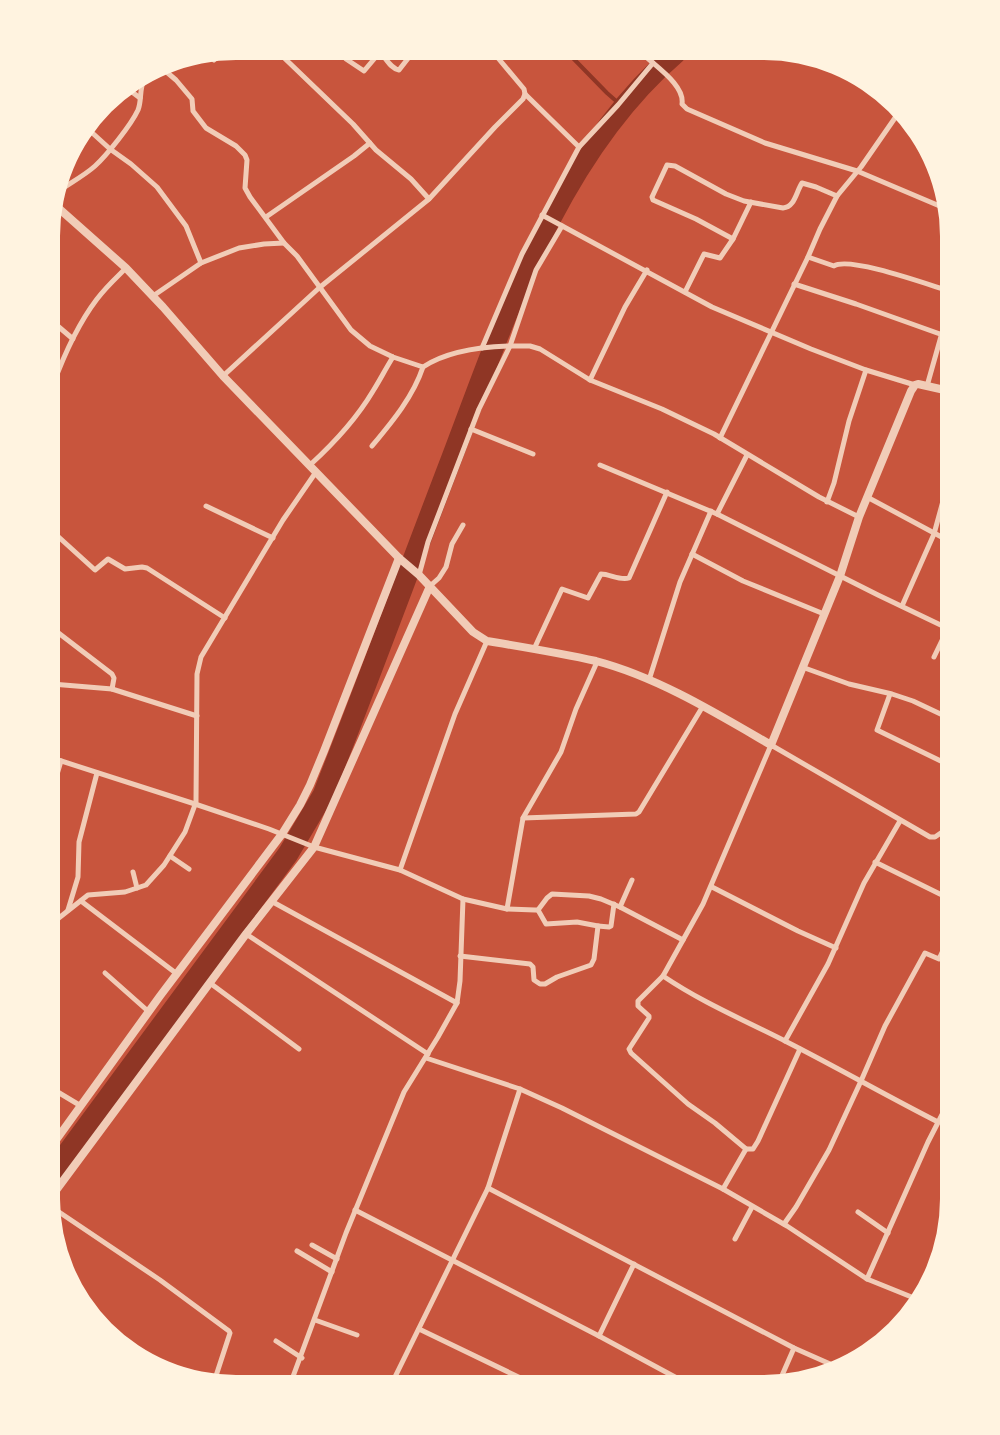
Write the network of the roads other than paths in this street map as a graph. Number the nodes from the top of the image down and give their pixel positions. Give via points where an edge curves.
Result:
1 (286, 60) edge
2 (347, 60) edge
3 (373, 60) edge
4 (387, 60) edge
5 (407, 60) edge
6 (500, 60) edge
7 (650, 60) edge
8 (654, 64) junction
9 (168, 73) edge
10 (141, 88) edge
11 (133, 93) edge
12 (525, 94) junction
13 (140, 98) junction
14 (894, 118) edge
15 (93, 134) edge
16 (370, 143) junction
17 (579, 147) junction
18 (110, 149) junction
19 (857, 171) junction
20 (67, 185) edge
21 (837, 196) junction
22 (429, 199) junction
23 (751, 202) junction
24 (937, 205) edge
25 (62, 211) edge
26 (542, 215) junction
27 (266, 217) junction
28 (560, 225) junction
29 (733, 239) junction
30 (284, 243) junction
31 (808, 257) junction
32 (201, 262) junction
33 (126, 268) junction
34 (647, 270) junction
35 (794, 284) junction
36 (320, 288) junction
37 (940, 288) edge
38 (685, 292) junction
39 (153, 296) junction
40 (60, 328) edge
41 (771, 332) junction
42 (940, 334) joint
43 (73, 339) junction
44 (509, 346) junction
45 (484, 347) junction
46 (393, 357) junction
47 (423, 367) junction
48 (60, 369) edge
49 (866, 370) junction
50 (223, 376) junction
51 (590, 380) junction
52 (915, 385) junction
53 (927, 386) junction
54 (940, 389) edge
55 (471, 429) junction
56 (720, 438) junction
57 (372, 446) dead end
58 (533, 454) dead end
59 (747, 455) junction
60 (310, 465) junction
61 (600, 465) dead end
62 (316, 472) junction
63 (667, 492) junction
64 (867, 497) junction
65 (827, 502) junction
66 (206, 506) dead end
67 (711, 511) junction
68 (940, 512) edge
69 (717, 514) junction
70 (859, 517) junction
71 (463, 525) dead end
72 (934, 534) junction
73 (940, 537) edge
74 (60, 538) edge
75 (273, 538) junction
76 (692, 554) junction
77 (402, 560) junction
78 (418, 574) junction
79 (840, 576) junction
80 (430, 586) junction
81 (903, 604) junction
82 (824, 614) junction
83 (225, 618) junction
84 (940, 624) edge
85 (60, 634) edge
86 (487, 641) junction
87 (940, 645) edge
88 (534, 649) junction
89 (934, 657) dead end
90 (597, 662) junction
91 (802, 667) junction
92 (649, 680) junction
93 (60, 685) edge
94 (112, 689) junction
95 (890, 694) junction
96 (704, 706) junction
97 (940, 714) edge
98 (197, 716) junction
99 (770, 745) junction
100 (61, 761) joint
101 (940, 761) edge
102 (60, 764) edge
103 (97, 773) junction
104 (195, 804) junction
105 (523, 818) junction
106 (900, 821) junction
107 (940, 834) edge
108 (285, 836) junction
109 (313, 846) junction
110 (170, 856) junction
111 (875, 862) junction
112 (189, 869) dead end
113 (400, 870) junction
114 (133, 872) dead end
115 (632, 880) dead end
116 (712, 887) junction
117 (137, 888) junction
118 (940, 894) edge
119 (463, 899) junction
120 (81, 900) junction
121 (271, 901) junction
122 (617, 905) junction
123 (507, 909) junction
124 (68, 910) junction
125 (538, 910) junction
126 (60, 916) edge
127 (598, 926) junction
128 (246, 934) junction
129 (683, 940) junction
130 (836, 948) junction
131 (460, 956) junction
132 (940, 957) edge
133 (105, 973) dead end
134 (178, 974) junction
135 (663, 976) junction
136 (210, 983) junction
137 (457, 1003) junction
138 (149, 1012) junction
139 (785, 1041) junction
140 (299, 1049) dead end
141 (800, 1049) junction
142 (427, 1055) junction
143 (862, 1081) junction
144 (522, 1090) junction
145 (60, 1094) edge
146 (80, 1106) junction
147 (940, 1118) edge
148 (938, 1122) junction
149 (60, 1134) edge
150 (746, 1149) junction
151 (60, 1185) edge
152 (488, 1188) junction
153 (723, 1189) junction
154 (752, 1207) junction
155 (355, 1210) junction
156 (858, 1212) dead end
157 (60, 1213) edge
158 (784, 1224) junction
159 (888, 1233) junction
160 (735, 1238) dead end
161 (312, 1246) dead end
162 (297, 1251) dead end
163 (337, 1259) junction
164 (453, 1260) junction
165 (634, 1264) junction
166 (332, 1272) junction
167 (867, 1278) junction
168 (910, 1296) edge
169 (315, 1320) junction
170 (418, 1329) junction
171 (356, 1335) dead end
172 (599, 1336) junction
173 (276, 1341) dead end
174 (794, 1348) junction
175 (302, 1358) junction
176 (828, 1363) edge
177 (217, 1374) edge
178 (783, 1374) edge
179 (294, 1375) edge
180 (396, 1375) edge
181 (514, 1375) edge
182 (672, 1375) edge

1 - 16 street
2 - 3 street via 363,71
4 - 5 street via 396,70
6 - 12 street
7 - 8 street
8 - 17 street
8 - 19 street via 680,90 682,104 687,108 765,143
9 - 27 street via 192,99 193,111 206,128 245,155 245,188
10 - 13 street
11 - 13 street
12 - 17 street
12 - 22 street
13 - 18 street via 135,115
14 - 19 street
15 - 18 street
16 - 22 street
16 - 27 street
17 - 26 street
18 - 20 street via 95,166
18 - 32 street via 147,178 169,202 186,226
19 - 21 street
19 - 24 street
21 - 23 street via 805,183 800,185 788,208
21 - 31 street
22 - 36 street
23 - 29 street
23 - 29 street via 726,194 675,166 667,165 653,200
25 - 33 street
26 - 28 street
26 - 45 street via 522,254
27 - 30 street
28 - 34 street
28 - 44 street via 536,270
29 - 38 street via 719,259 704,254
30 - 32 street via 239,248
30 - 36 street
31 - 35 street
31 - 37 street via 834,266 838,263 862,265
32 - 39 street
33 - 39 street
33 - 43 street via 98,298
34 - 38 street
34 - 51 street
35 - 41 street
35 - 42 street
36 - 46 street via 360,339
36 - 50 street
38 - 41 street
39 - 50 street
40 - 43 street
41 - 49 street
41 - 56 street
42 - 53 street
43 - 48 street
44 - 45 street
44 - 51 street via 540,349
44 - 55 street
45 - 47 street via 460,352
46 - 47 street
46 - 60 street via 353,419
47 - 57 street via 410,396
49 - 52 street
49 - 65 street
50 - 60 street
51 - 56 street via 662,409
52 - 53 street
52 - 64 street
53 - 54 street
55 - 58 street
55 - 78 street
56 - 59 street
59 - 65 street
59 - 69 street
60 - 62 street
61 - 63 street
62 - 75 street
62 - 77 street
63 - 67 street
63 - 88 street via 629,578 625,580 601,574 588,598 562,589
64 - 70 street
64 - 72 street
65 - 70 street
66 - 75 street
67 - 69 street
67 - 76 street
68 - 72 street
69 - 79 street
70 - 79 street
71 - 80 street via 452,544 446,567
72 - 73 street
72 - 81 street
74 - 83 street via 95,570 108,559 125,569 144,567
75 - 83 street
76 - 82 street via 743,580
76 - 92 street
77 - 78 street
77 - 108 street via 310,785
78 - 80 street
79 - 81 street
79 - 82 street
80 - 86 street via 472,632
80 - 109 street
81 - 84 street
82 - 91 street
83 - 98 street via 201,657 197,674
85 - 94 street via 112,674
86 - 88 street
86 - 113 street via 455,714
87 - 89 street
88 - 90 street
90 - 92 street
90 - 105 street via 561,752
91 - 95 street
91 - 99 street
92 - 96 street
93 - 94 street
94 - 98 street
95 - 97 street
95 - 101 street via 877,730
96 - 99 street
96 - 105 street via 636,814
98 - 104 street
99 - 106 street
99 - 116 street
100 - 102 street
100 - 103 street
103 - 104 street
103 - 124 street via 79,842 78,877
104 - 108 street
104 - 110 street via 185,832
105 - 123 street
106 - 107 street via 930,837
106 - 111 street
108 - 109 street
108 - 134 street
109 - 113 street
109 - 121 street
110 - 112 street
110 - 117 street via 146,885
111 - 118 street
111 - 130 street
113 - 119 street
114 - 117 street
115 - 122 street
116 - 129 street
116 - 130 street
117 - 120 street via 88,895
119 - 123 street
119 - 131 street
120 - 124 street
120 - 134 street
121 - 128 street
121 - 137 street
122 - 125 street via 589,896 552,894
122 - 127 street via 611,926
122 - 129 street
123 - 125 street
124 - 126 street
125 - 127 street via 546,924 578,922
127 - 131 street via 591,965 545,984 533,978 530,964
128 - 136 street
128 - 142 street
129 - 135 street
130 - 139 street
131 - 137 street
132 - 143 street via 925,953 885,1026
133 - 138 street
134 - 138 street
135 - 139 street via 720,1010
135 - 150 street via 638,1000 638,1006 649,1018 630,1051 688,1104
136 - 140 street
136 - 151 street
137 - 142 street
138 - 146 street
139 - 141 street
141 - 143 street
141 - 150 street via 758,1141 752,1149
142 - 144 street
142 - 155 street via 404,1092
143 - 148 street
143 - 158 street via 829,1150
144 - 152 street
144 - 153 street
145 - 146 street
146 - 149 street
147 - 148 street
148 - 159 street
150 - 153 street
152 - 164 street
152 - 165 street
153 - 154 street
154 - 158 street
154 - 160 street
155 - 163 street
155 - 164 street
156 - 159 street
157 - 177 street via 229,1331
158 - 167 street
159 - 167 street
161 - 163 street
162 - 166 street
163 - 166 street
164 - 170 street
164 - 172 street
165 - 172 street
165 - 174 street
166 - 169 street
167 - 168 street
169 - 171 street
169 - 175 street
170 - 180 street
170 - 181 street
172 - 182 street
173 - 175 street
174 - 176 street
174 - 178 street
175 - 179 street

